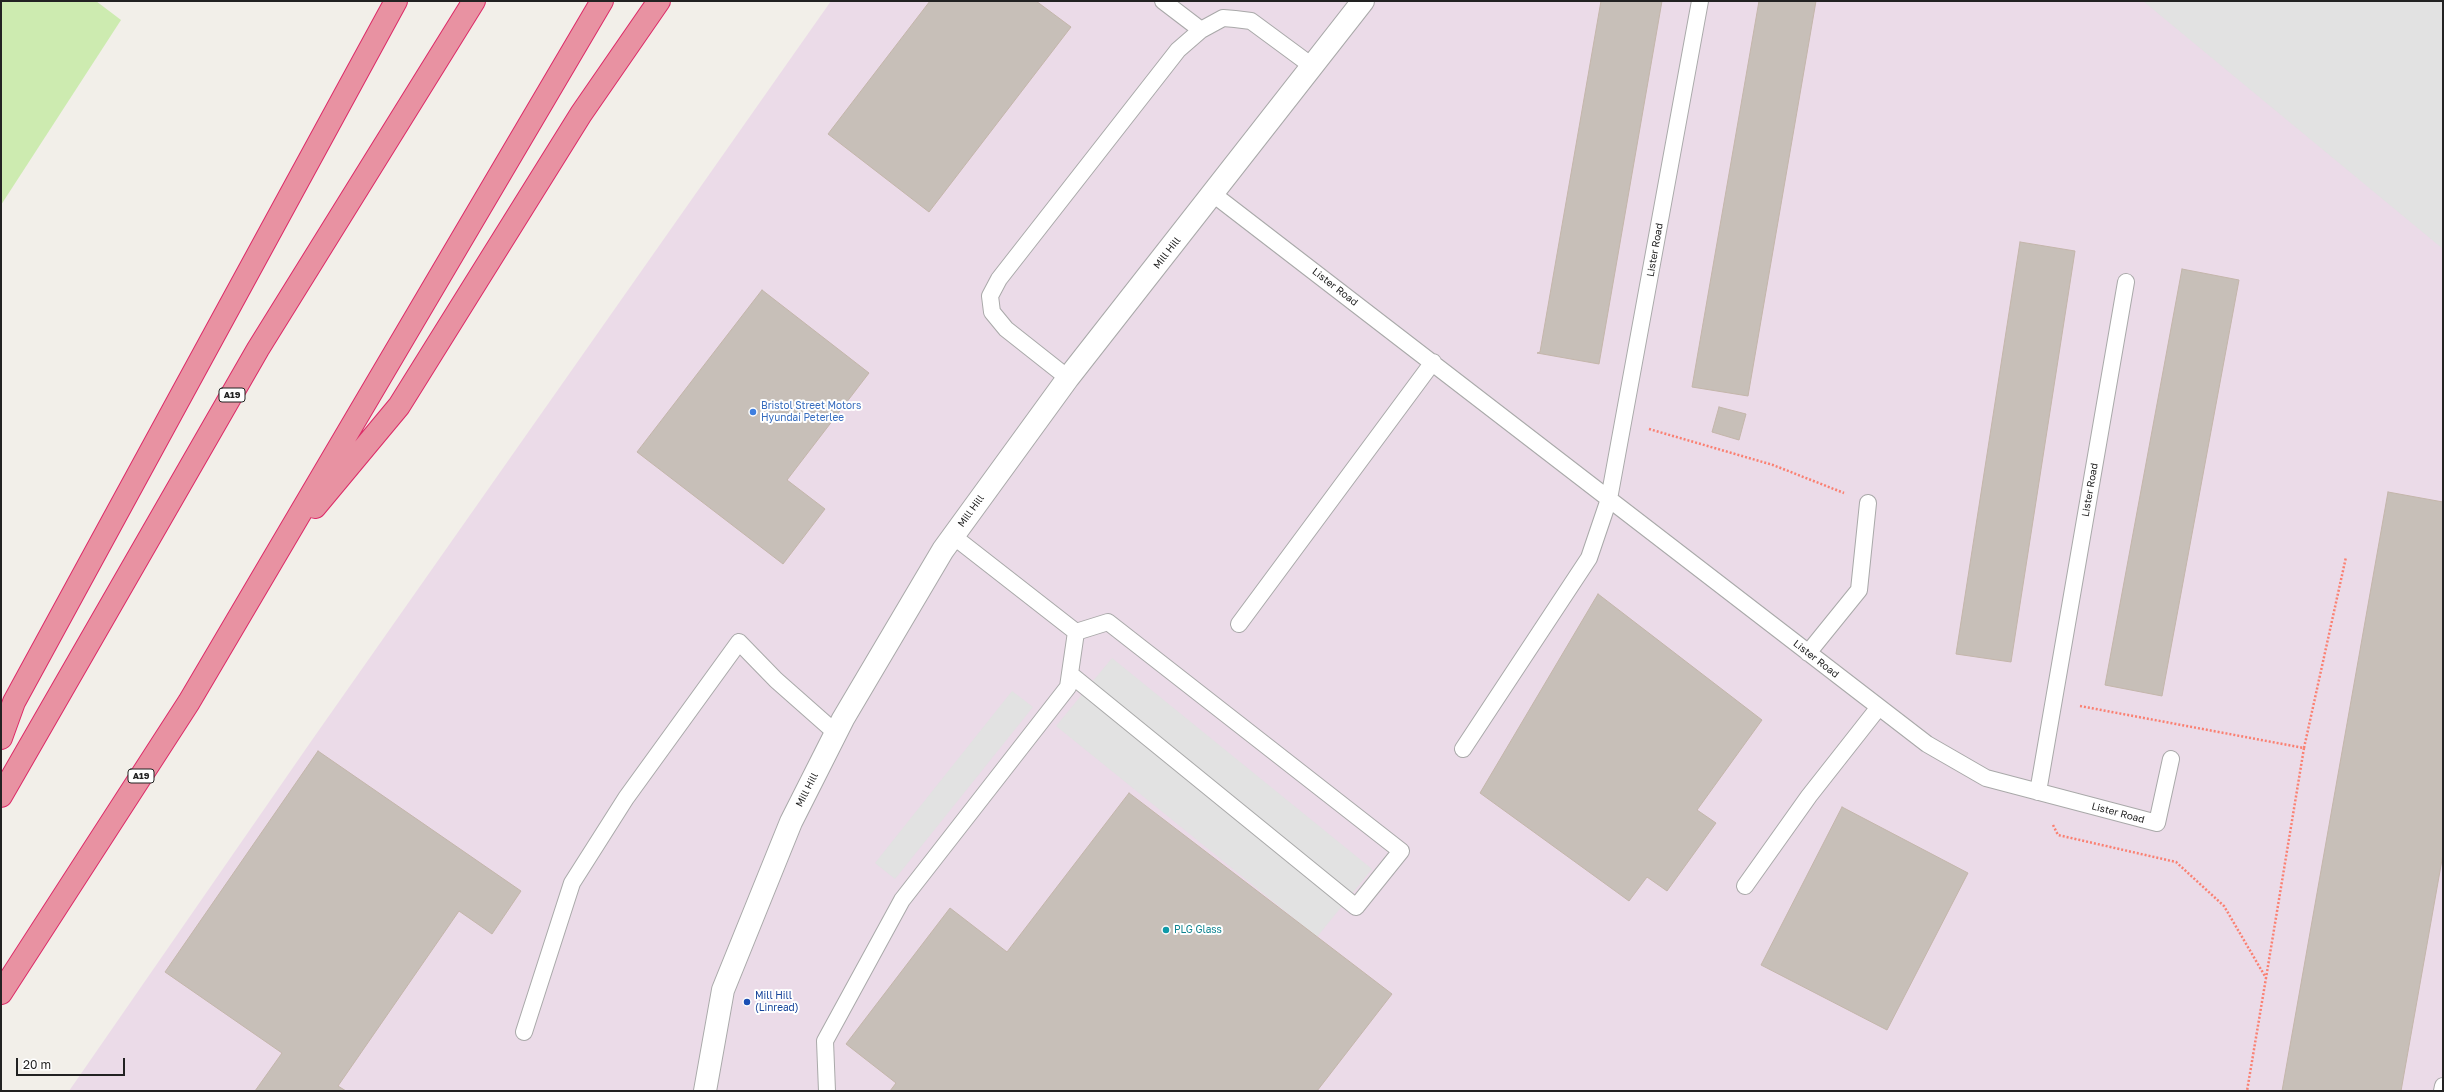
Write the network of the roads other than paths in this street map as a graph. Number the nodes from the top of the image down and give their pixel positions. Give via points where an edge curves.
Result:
1 (396, 1) edge
2 (474, 1) edge
3 (602, 1) edge
4 (659, 1) edge
5 (1163, 1) edge
6 (1363, 1) edge
7 (1700, 1) edge
8 (1201, 30) junction
9 (1312, 66) junction
10 (1213, 194) junction
11 (2126, 282) dead end
12 (1433, 362) junction
13 (1068, 378) junction
14 (1609, 498) junction
15 (1868, 503) road end
16 (953, 536) junction
17 (274, 555) junction
18 (1240, 624) dead end
19 (1076, 632) junction
20 (1808, 653) junction
21 (1070, 674) junction
22 (1879, 707) junction
23 (836, 733) junction
24 (1, 738) edge
25 (1463, 749) dead end
26 (2171, 759) dead end
27 (2038, 792) junction
28 (1, 796) edge
29 (1745, 886) dead end
30 (1, 994) edge
31 (524, 1032) dead end
32 (2443, 1086) edge
33 (705, 1091) edge
34 (827, 1091) edge
35 (2442, 1091) edge

1 - 24 highway via 14,702
2 - 28 highway, A19 via 258,349
3 - 17 highway, A19
4 - 17 highway via 581,114 399,406
5 - 8 lane
6 - 9 street, Mill Hill
7 - 14 lane, Lister Road
8 - 9 lane via 1223,18 1251,21
8 - 13 lane via 1178,50 998,279 990,296 992,312 1006,329
9 - 10 street, Mill Hill
10 - 12 lane, Lister Road
10 - 13 street, Mill Hill
11 - 27 lane, Lister Road
12 - 14 lane, Lister Road
12 - 18 lane
13 - 16 street, Mill Hill
14 - 20 lane, Lister Road
14 - 25 lane via 1589,558
15 - 20 lane via 1859,590
16 - 19 lane
16 - 23 street, Mill Hill
17 - 30 highway, A19 via 188,702
19 - 21 lane
19 - 21 lane via 1108,622 1401,851 1356,907
20 - 22 lane, Lister Road
21 - 34 lane via 1068,687 902,900 825,1041
22 - 27 lane, Lister Road via 1927,744 1986,778
22 - 29 lane via 1809,796
23 - 31 lane via 776,680 739,642 626,798 572,883
23 - 33 street, Mill Hill via 791,822 722,990
26 - 27 lane, Lister Road via 2157,823
32 - 35 lane

